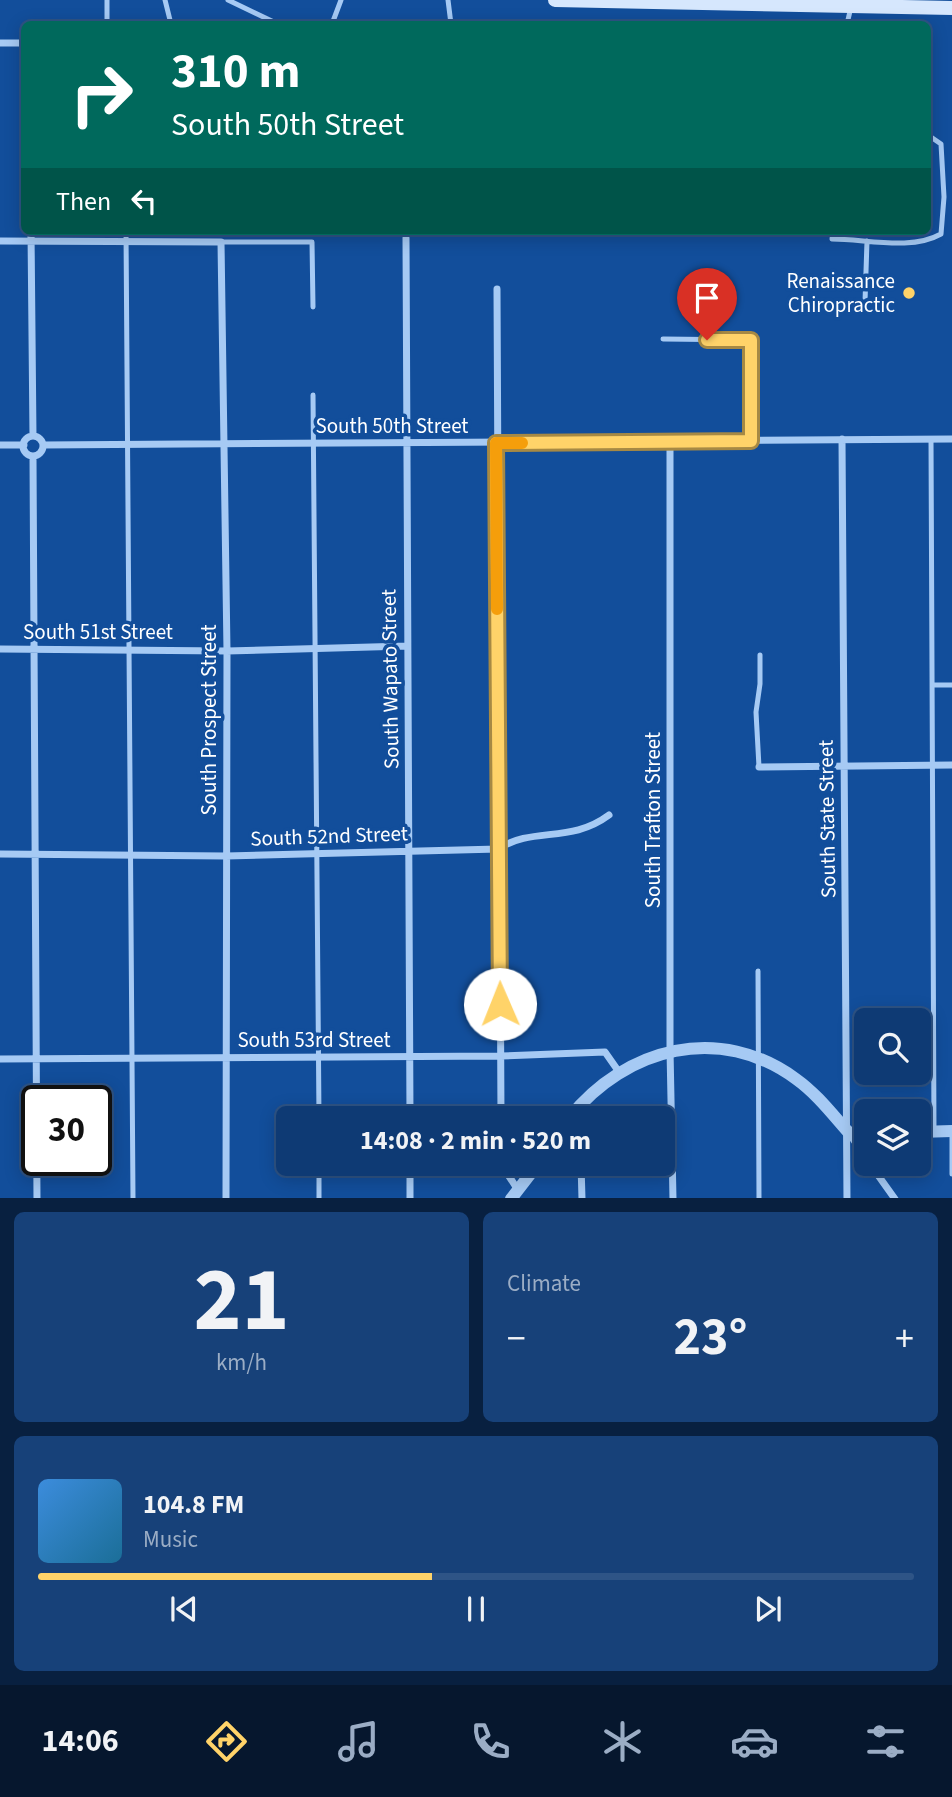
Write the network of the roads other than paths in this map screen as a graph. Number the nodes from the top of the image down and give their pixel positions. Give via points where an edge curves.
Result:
1 (107, 0) edge
2 (165, 0) edge
3 (228, 0) edge
4 (341, 0) edge
5 (449, 0) edge
6 (555, 0) edge
7 (688, 1) edge
8 (851, 7) junction
9 (952, 8) edge
10 (107, 21) edge
11 (170, 21) edge
12 (272, 21) edge
13 (333, 21) edge
14 (451, 21) edge
15 (848, 21) edge
16 (0, 43) edge
17 (21, 43) edge
18 (931, 137) edge
19 (31, 235) edge
20 (127, 235) edge
21 (832, 235) edge
22 (406, 239) dead end
23 (867, 240) junction
24 (0, 241) edge
25 (31, 241) junction
26 (221, 242) junction
27 (497, 289) dead end
28 (313, 307) dead end
29 (858, 307) dead end
30 (663, 339) dead end
31 (751, 340) joint
32 (313, 395) dead end
33 (33, 436) junction
34 (842, 439) junction
35 (931, 439) junction
36 (952, 439) edge
37 (751, 441) junction
38 (670, 442) junction
39 (314, 443) junction
40 (407, 443) junction
41 (496, 443) junction
42 (0, 445) edge
43 (24, 445) junction
44 (43, 445) junction
45 (127, 445) junction
46 (222, 445) junction
47 (33, 456) junction
48 (407, 646) junction
49 (0, 649) edge
50 (34, 649) junction
51 (130, 649) junction
52 (315, 649) junction
53 (227, 650) junction
54 (760, 655) dead end
55 (933, 685) junction
56 (952, 685) edge
57 (931, 765) junction
58 (952, 765) edge
59 (759, 766) joint
60 (843, 766) junction
61 (609, 815) dead end
62 (498, 849) junction
63 (410, 851) junction
64 (0, 854) edge
65 (35, 854) junction
66 (319, 854) junction
67 (131, 855) junction
68 (226, 856) junction
69 (758, 971) dead end
70 (670, 1050) junction
71 (501, 1056) junction
72 (225, 1057) junction
73 (318, 1057) junction
74 (410, 1057) junction
75 (759, 1057) junction
76 (132, 1058) junction
77 (0, 1059) edge
78 (36, 1059) junction
79 (619, 1072) junction
80 (318, 1106) edge
81 (410, 1106) edge
82 (501, 1106) edge
83 (580, 1106) edge
84 (952, 1131) edge
85 (934, 1132) joint
86 (849, 1133) junction
87 (854, 1133) edge
88 (854, 1140) edge
89 (952, 1174) edge
90 (319, 1176) edge
91 (410, 1176) edge
92 (506, 1176) edge
93 (528, 1176) edge
94 (581, 1176) edge
95 (879, 1176) edge
96 (514, 1194) edge
97 (37, 1198) edge
98 (133, 1198) edge
99 (226, 1198) edge
100 (319, 1198) edge
101 (410, 1198) edge
102 (582, 1198) edge
103 (674, 1198) edge
104 (759, 1198) edge
105 (847, 1198) edge
106 (894, 1198) edge

1 - 10 lane
2 - 11 lane
3 - 12 lane
4 - 13 lane
5 - 14 lane
6 - 7 main road
7 - 8 main road
8 - 9 main road
8 - 15 lane
16 - 17 street
18 - 23 lane via 941,144 944,231 920,241
19 - 25 street
20 - 25 street
20 - 26 street
20 - 45 lane
21 - 23 lane via 832,239
22 - 40 street, South Wapato Street
23 - 29 lane via 866,302
24 - 25 street
25 - 33 street
26 - 28 lane via 312,242
26 - 46 street, South Prospect Street
27 - 41 street
30 - 31 lane
31 - 37 street
32 - 39 lane
33 - 43 street
33 - 44 street
34 - 35 street, South 50th Street
34 - 37 street, South 50th Street
34 - 60 street, South State Street
35 - 36 street, South 50th Street
35 - 55 lane
37 - 38 street, South 50th Street
38 - 41 street, South 50th Street
38 - 70 street, South Trafton Street
39 - 40 street, South 50th Street
39 - 46 street, South 50th Street
39 - 52 lane
40 - 41 street, South 50th Street
40 - 48 street, South Wapato Street
41 - 62 street
42 - 43 street
43 - 47 street
44 - 45 street, South 50th Street
44 - 47 street
45 - 46 street, South 50th Street
45 - 51 lane
46 - 53 street, South Prospect Street
47 - 50 street
48 - 52 street, South 51st Street
48 - 63 street, South Wapato Street
49 - 50 street, South 51st Street
50 - 51 street, South 51st Street
50 - 65 street
51 - 53 street, South 51st Street
51 - 67 lane
52 - 53 street, South 51st Street
52 - 66 lane
53 - 68 street, South Prospect Street
54 - 59 lane
55 - 56 lane
55 - 57 lane
57 - 58 street
57 - 60 street
57 - 85 lane
59 - 60 street
60 - 86 street, South State Street
61 - 62 street, South 52nd Street via 587,828 512,840
62 - 63 street, South 52nd Street
62 - 71 street
63 - 66 street, South 52nd Street
63 - 74 street, South Wapato Street
64 - 65 street, South 52nd Street
65 - 67 street, South 52nd Street
65 - 78 street
66 - 68 street, South 52nd Street
66 - 73 lane
67 - 68 street, South 52nd Street
67 - 76 lane
68 - 72 street, South Prospect Street
69 - 75 lane
70 - 75 street via 713,1047
70 - 79 street
70 - 103 street, South Trafton Street
71 - 74 street, South 53rd Street
71 - 79 street, South 53rd Street via 605,1052
71 - 82 street
72 - 73 street, South 53rd Street
72 - 76 street, South 53rd Street
72 - 99 street, South Prospect Street
73 - 74 street, South 53rd Street
73 - 80 lane
74 - 81 street, South Wapato Street
75 - 86 street via 798,1080
75 - 104 lane
76 - 78 street, South 53rd Street
76 - 98 lane
77 - 78 street, South 53rd Street
78 - 97 street
79 - 83 street
84 - 85 street
84 - 89 lane
86 - 87 street
86 - 88 street
86 - 105 street, South State Street
90 - 100 lane
91 - 101 street
92 - 96 street
93 - 96 street
94 - 102 street
95 - 106 street

